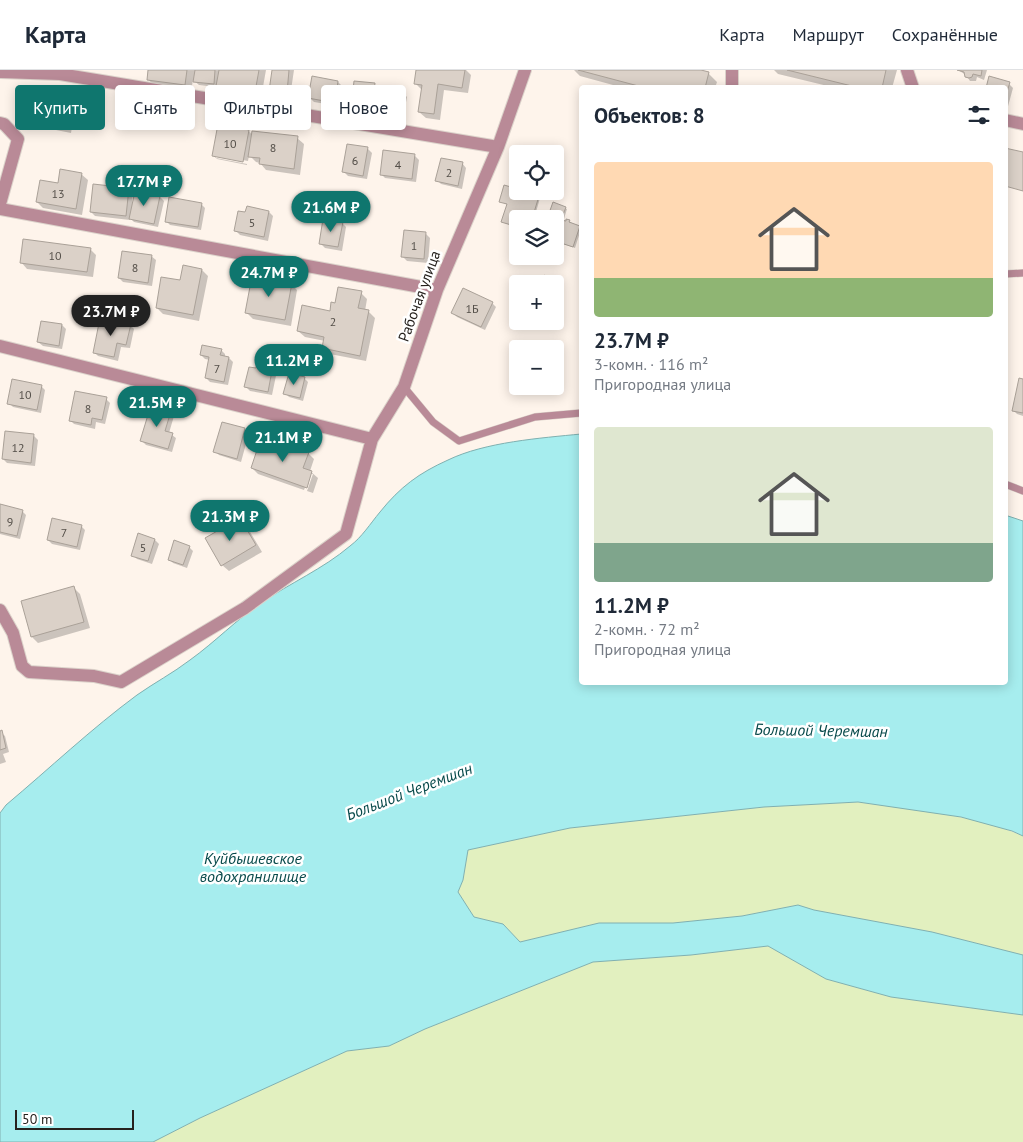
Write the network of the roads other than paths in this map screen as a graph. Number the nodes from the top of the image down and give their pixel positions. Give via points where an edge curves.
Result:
1 (525, 70) edge
2 (732, 70) edge
3 (908, 70) edge
4 (0, 72) edge
5 (732, 85) edge
6 (912, 85) edge
7 (1008, 121) edge
8 (0, 123) edge
9 (1023, 124) edge
10 (498, 147) junction
11 (0, 204) edge
12 (0, 209) edge
13 (1008, 274) edge
14 (1023, 274) edge
15 (437, 290) junction
16 (0, 346) edge
17 (404, 387) junction
18 (579, 413) edge
19 (372, 438) junction
20 (1008, 485) edge
21 (1023, 491) edge
22 (0, 610) edge

1 - 10 street, Рабочая улица
2 - 5 street
3 - 6 street
4 - 10 street via 60,74
7 - 9 street
8 - 11 street via 18,139
10 - 15 street, Рабочая улица
12 - 15 street
13 - 14 lane
15 - 17 street, Рабочая улица
16 - 19 street
17 - 18 lane via 433,422 459,440 535,417
17 - 19 street, Рабочая улица
19 - 22 street, Рабочая улица via 346,534 245,608 122,682 94,676 29,672 22,666 13,634
20 - 21 lane

